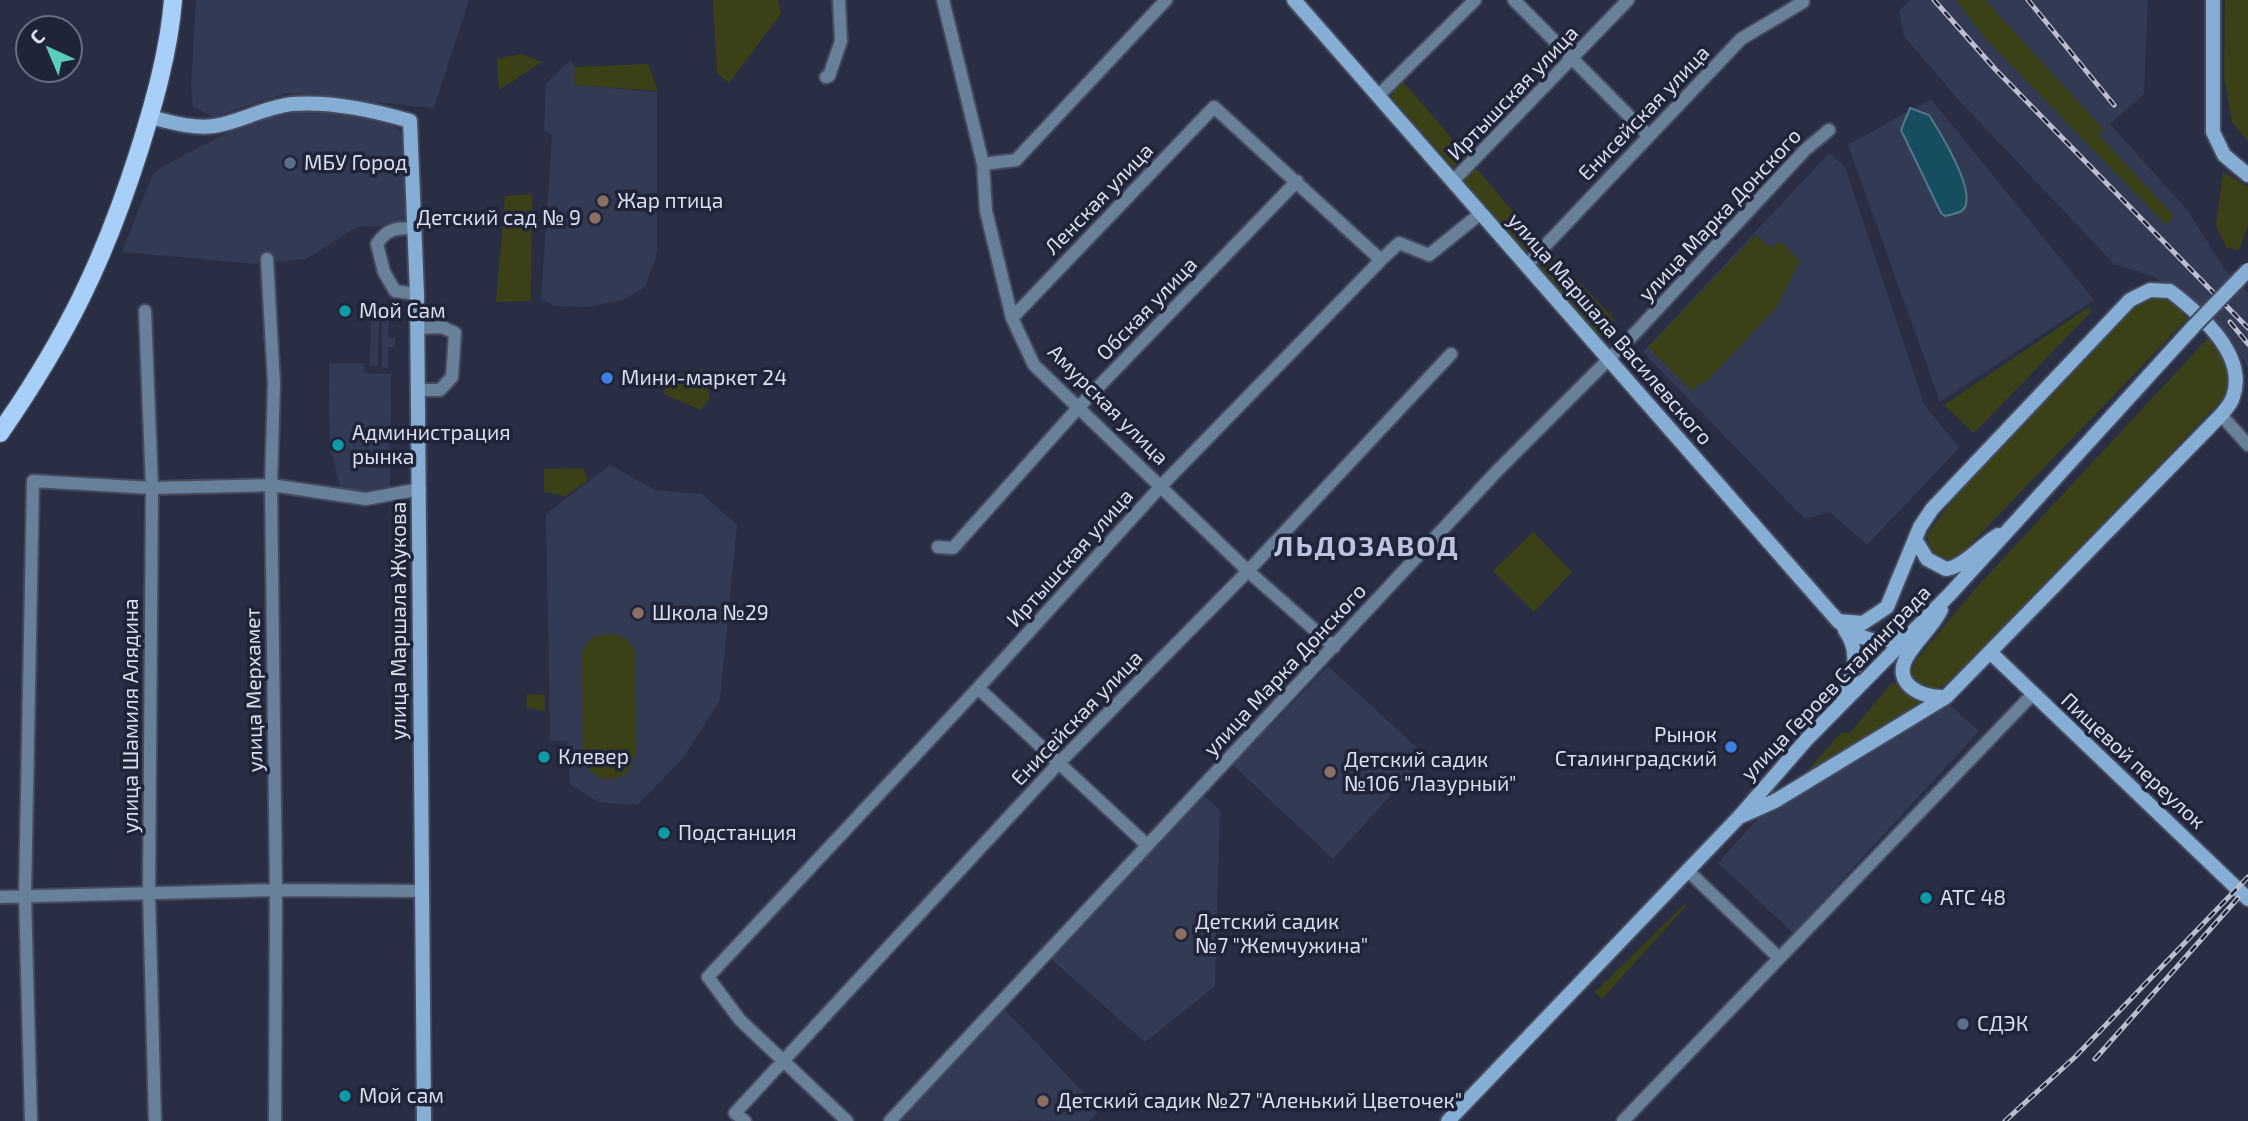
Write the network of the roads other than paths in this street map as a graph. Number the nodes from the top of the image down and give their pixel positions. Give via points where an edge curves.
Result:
1 (173, 0) edge
2 (839, 0) edge
3 (943, 0) edge
4 (1166, 0) edge
5 (1294, 0) edge
6 (1475, 0) edge
7 (1514, 0) edge
8 (1628, 0) edge
9 (2213, 0) edge
10 (1803, 2) dead end
11 (1573, 59) junction
12 (826, 77) dead end
13 (1379, 95) junction
14 (150, 117) junction
15 (1829, 130) dead end
16 (1649, 136) junction
17 (983, 164) junction
18 (2248, 175) edge
19 (1297, 181) junction
20 (1453, 181) junction
21 (1481, 213) junction
22 (416, 228) junction
23 (267, 259) dead end
24 (1381, 260) junction
25 (1526, 266) junction
26 (2248, 270) edge
27 (417, 294) junction
28 (145, 311) dead end
29 (1012, 318) junction
30 (417, 328) junction
31 (1451, 354) dead end
32 (1608, 358) junction
33 (418, 390) junction
34 (1078, 408) junction
35 (2221, 415) junction
36 (0, 433) edge
37 (2248, 445) edge
38 (271, 485) junction
39 (1162, 485) junction
40 (152, 488) junction
41 (420, 489) junction
42 (2014, 525) junction
43 (1914, 539) junction
44 (938, 547) dead end
45 (1248, 571) junction
46 (1950, 594) junction
47 (1838, 621) junction
48 (1915, 630) junction
49 (1334, 647) junction
50 (1990, 653) junction
51 (978, 688) junction
52 (2032, 695) junction
53 (1946, 697) junction
54 (1835, 711) junction
55 (1057, 765) junction
56 (1739, 817) junction
57 (1147, 845) junction
58 (1687, 870) junction
59 (276, 890) junction
60 (421, 891) junction
61 (149, 894) junction
62 (25, 896) junction
63 (0, 897) edge
64 (2248, 899) edge
65 (1777, 957) junction
66 (784, 1062) junction
67 (740, 1117) edge
68 (31, 1121) edge
69 (155, 1121) edge
70 (275, 1121) edge
71 (424, 1121) edge
72 (846, 1121) edge
73 (890, 1121) edge
74 (1448, 1121) edge
75 (1623, 1121) edge

1 - 14 main road
2 - 12 street via 838,56
3 - 17 street, Амурская улица
4 - 17 street via 1016,160
5 - 13 street, улица Маршала Василевского
6 - 13 street
7 - 11 street
8 - 11 street, Иртышская улица
9 - 18 street via 2213,132 2224,155
10 - 16 street, Енисейская улица via 1741,39
11 - 16 street
11 - 20 street, Иртышская улица
13 - 20 street, улица Маршала Василевского
14 - 22 street, улица Маршала Жукова via 214,126 261,109 309,104 373,110 410,121
14 - 36 main road via 99,264 58,345
15 - 32 street, улица Марка Донского
16 - 25 street, Енисейская улица
17 - 29 street, Амурская улица via 986,211
19 - 24 street
19 - 29 street, Ленская улица via 1214,107
19 - 34 street, Обская улица
20 - 21 street, улица Маршала Василевского
21 - 24 street, Иртышская улица via 1429,255 1399,243
21 - 25 street, улица Маршала Василевского
22 - 27 street, улица Маршала Жукова
22 - 27 street via 391,229 377,244 384,272 395,290
23 - 38 street, улица Мерхамет via 274,384
24 - 39 street, Иртышская улица
25 - 32 street, улица Маршала Василевского
26 - 42 street, улица Героев Сталинграда, bridge
27 - 30 street, улица Маршала Жукова
28 - 40 street, улица Шамиля Алядина
29 - 34 street, Амурская улица via 1034,365
30 - 33 street, улица Маршала Жукова
30 - 33 street via 442,327 455,333 452,377 440,390
31 - 45 street, Енисейская улица
32 - 47 street, улица Маршала Василевского
32 - 49 street, улица Марка Донского
33 - 41 street, улица Маршала Жукова
34 - 39 street, Амурская улица
34 - 44 street, Обская улица via 954,548
35 - 37 street
35 - 43 street via 2233,398 2236,372 2230,353 2170,291 2139,294 1981,454 1925,517
35 - 50 street
38 - 40 street
38 - 41 street via 366,499
38 - 59 street, улица Мерхамет
39 - 45 street, Амурская улица
39 - 51 street, Иртышская улица
40 - 61 street, улица Шамиля Алядина
40 - 62 street via 33,481
41 - 60 street, улица Маршала Жукова
42 - 43 street via 1952,568 1932,564
42 - 46 street, улица Героев Сталинграда
43 - 47 street via 1887,607 1857,625
45 - 49 street, Амурская улица
45 - 55 street, Енисейская улица
46 - 48 street, улица Героев Сталинграда
46 - 53 street via 1905,664 1909,686 1918,694
47 - 48 street, улица Маршала Василевского via 1857,637 1872,640 1896,639
47 - 54 street via 1854,649 1855,665
48 - 54 street, улица Героев Сталинграда
49 - 57 street, улица Марка Донского
50 - 52 street, Пищевой переулок
50 - 53 street
51 - 55 street
51 - 66 street, Иртышская улица via 709,977 740,1020
52 - 64 street, Пищевой переулок
52 - 65 street
53 - 56 street via 1775,802
54 - 56 street, улица Героев Сталинграда
55 - 57 street
55 - 66 street, Енисейская улица
56 - 58 street, улица Героев Сталинграда
57 - 73 street, улица Марка Донского
58 - 65 street
58 - 74 street, улица Героев Сталинграда
59 - 60 street
59 - 61 street
59 - 70 street, улица Мерхамет
60 - 71 street, улица Маршала Жукова
61 - 62 street
61 - 69 street, улица Шамиля Алядина
62 - 63 street
62 - 68 street
65 - 75 street
66 - 67 street, Енисейская улица
66 - 72 street

